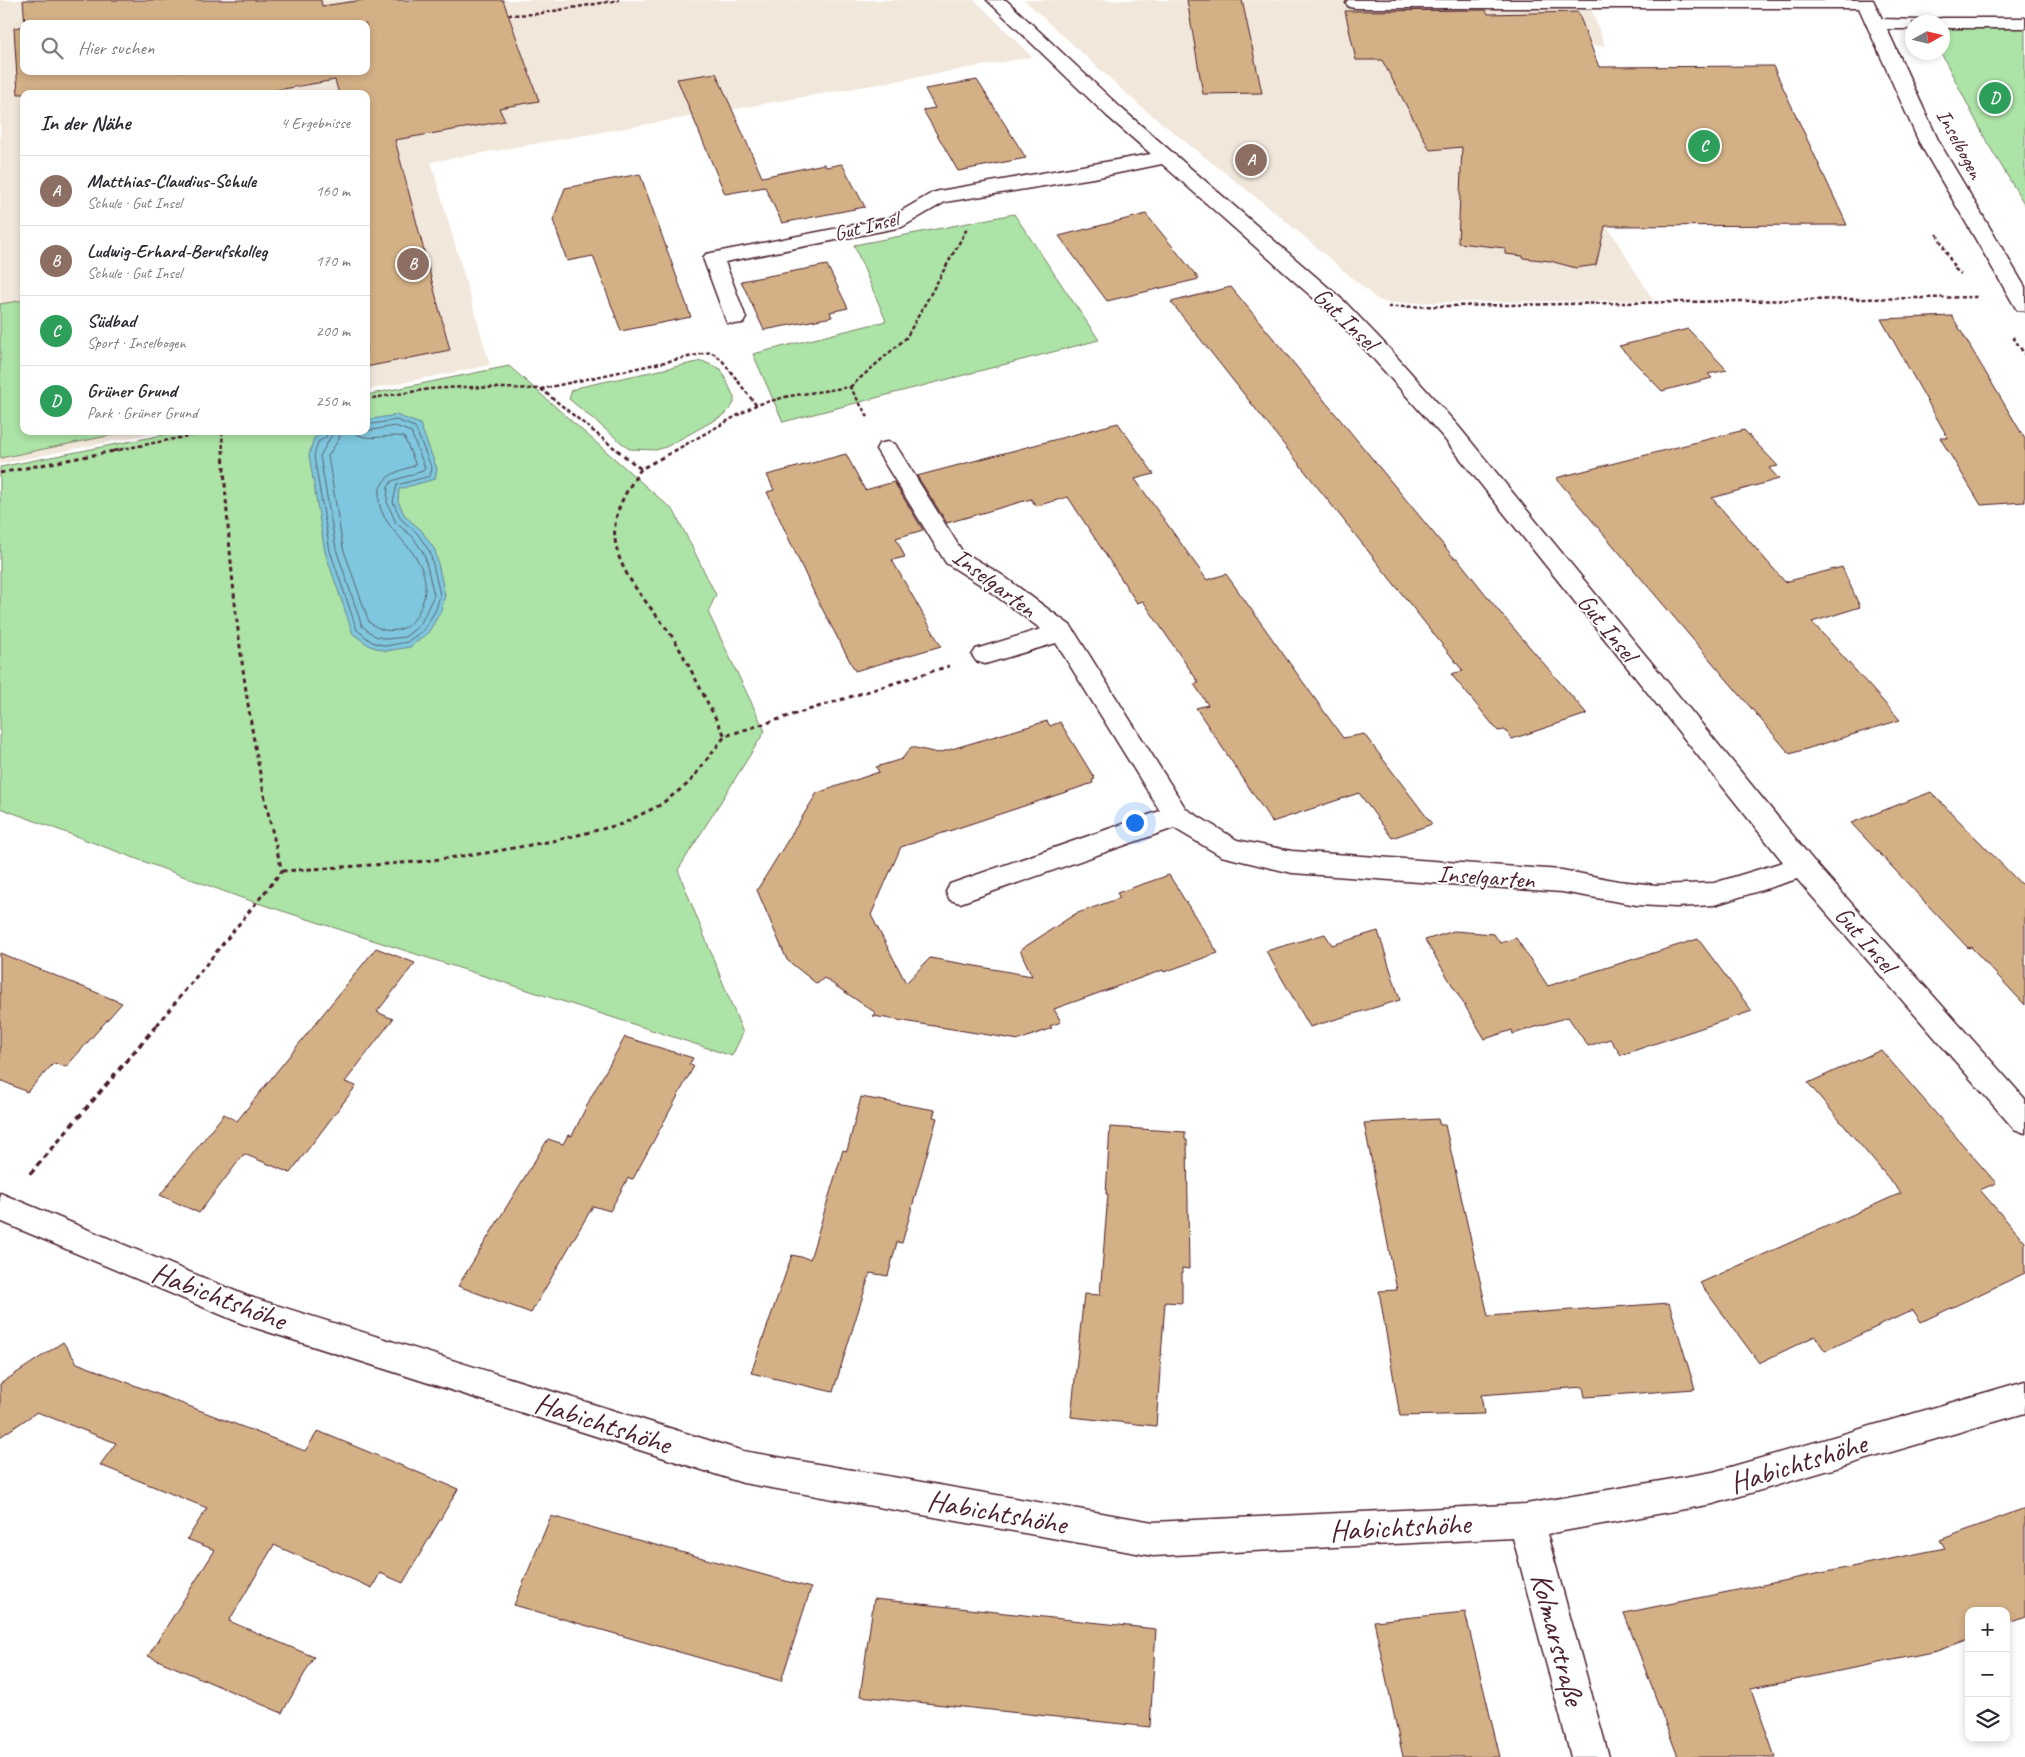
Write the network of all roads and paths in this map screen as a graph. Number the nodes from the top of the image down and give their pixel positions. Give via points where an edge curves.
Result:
1 (619, 0) edge
2 (996, 0) edge
3 (1865, 1) edge
4 (1355, 3) dead end
5 (508, 15) dead end
6 (1950, 23) edge
7 (2025, 23) edge
8 (1875, 24) junction
9 (1905, 24) edge
10 (1167, 157) junction
11 (985, 189) junction
12 (2017, 278) edge
13 (2025, 305) edge
14 (1338, 308) junction
15 (734, 318) dead end
16 (850, 387) junction
17 (541, 389) junction
18 (370, 398) edge
19 (756, 405) junction
20 (194, 435) edge
21 (222, 435) edge
22 (888, 449) joint
23 (641, 469) junction
24 (0, 473) edge
25 (1062, 632) junction
26 (985, 655) joint
27 (725, 736) junction
28 (1176, 816) junction
29 (1802, 866) junction
30 (282, 871) junction
31 (960, 892) dead end
32 (2025, 1120) edge
33 (0, 1207) edge
34 (2025, 1397) edge
35 (1526, 1521) junction
36 (1590, 1757) edge

1 - 5 path via 536,14
2 - 10 street, Gut Insel via 1114,112
3 - 4 street
3 - 8 street, Inselbogen
6 - 7 street
8 - 9 street
8 - 12 street, Inselbogen via 1929,142
10 - 11 street, Gut Insel
10 - 14 street, Gut Insel
11 - 15 street, Gut Insel via 939,197 895,223 713,258
11 - 16 path via 962,242 906,338
12 - 13 street, Inselbogen
12 - 14 path via 1987,297
14 - 29 street, Gut Insel via 1451,432
16 - 19 path via 789,396
16 - 22 path
17 - 18 path via 447,388
17 - 19 path via 711,352 721,359
17 - 23 path
19 - 23 path
20 - 24 path
21 - 30 path via 239,652 254,744
22 - 25 street, Inselgarten via 954,557
23 - 27 path via 627,486 616,514 615,541 621,564 690,665 704,700
25 - 26 street, Inselgarten
25 - 28 street, Inselgarten
26 - 27 path
27 - 30 path via 689,783 660,805 622,824 558,840 476,854 417,862
28 - 29 street, Inselgarten via 1231,849 1259,857 1562,881 1639,895 1671,897 1715,893
28 - 31 street
29 - 32 street, Gut Insel
30 - 33 path via 150,1034
33 - 35 street, Habichtshöhe via 243,1309 743,1467 1153,1539
34 - 35 street, Habichtshöhe via 1713,1488
35 - 36 street, Kolmarstraße

